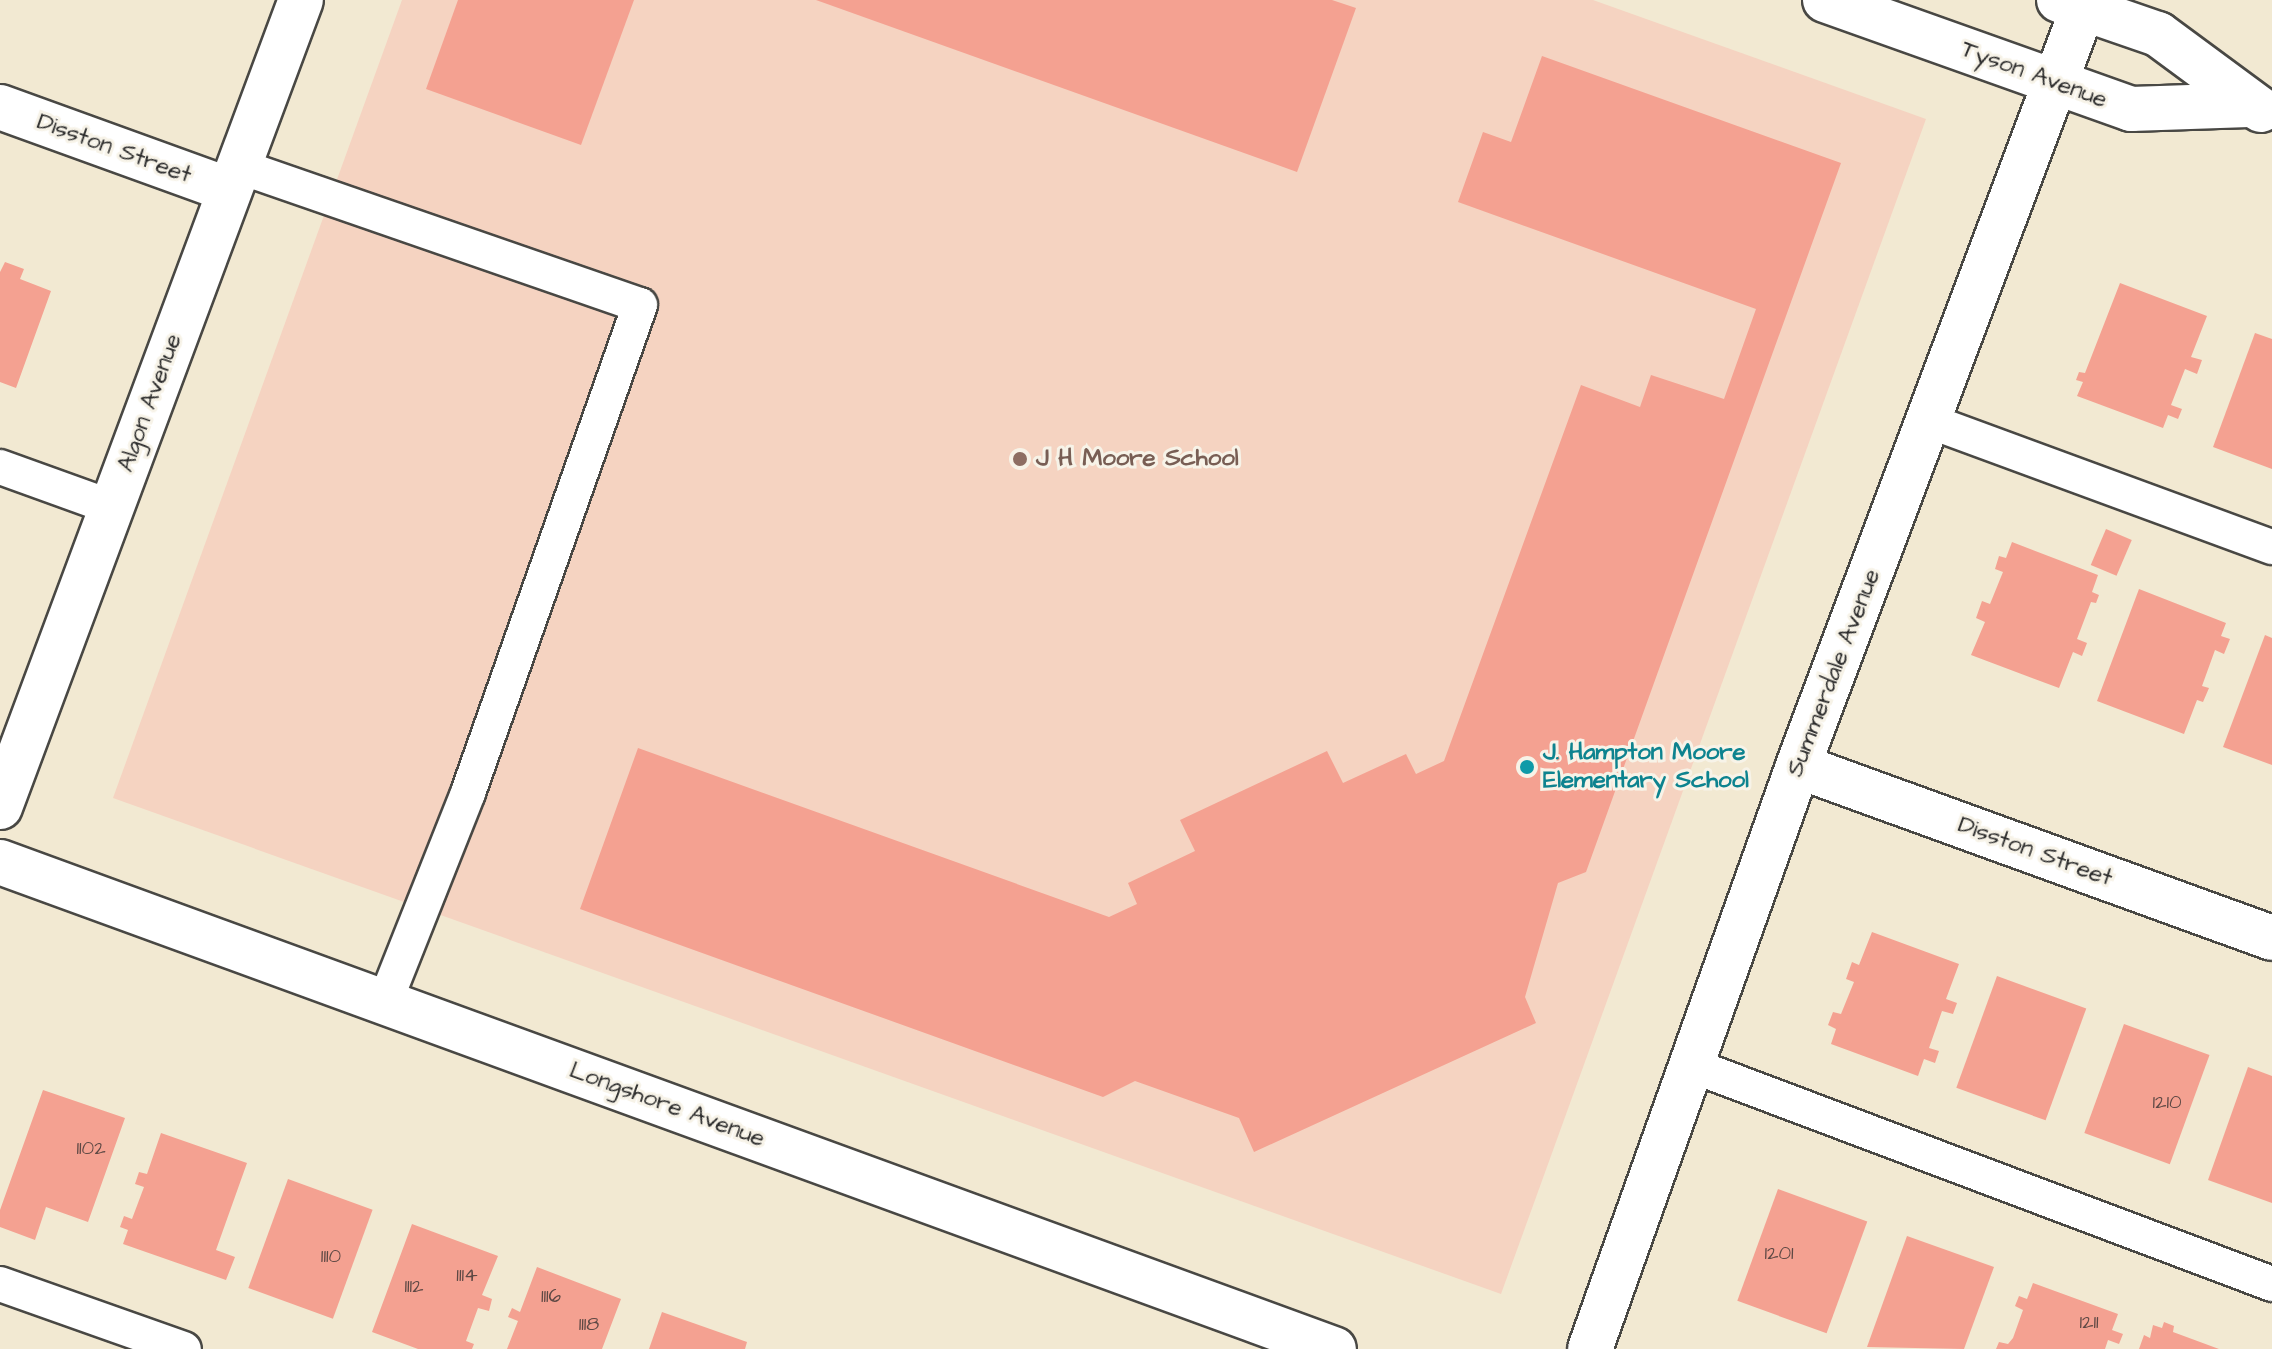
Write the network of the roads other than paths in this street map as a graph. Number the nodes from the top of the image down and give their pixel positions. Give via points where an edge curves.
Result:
1 (301, 0) edge
2 (1825, 0) edge
3 (2076, 3) edge
4 (2058, 83) junction
5 (0, 107) edge
6 (2261, 110) edge
7 (234, 178) junction
8 (1929, 421) junction
9 (0, 467) edge
10 (111, 507) junction
11 (2272, 547) edge
12 (1798, 766) junction
13 (0, 807) edge
14 (0, 862) edge
15 (2272, 938) edge
16 (385, 1002) junction
17 (1691, 1065) junction
18 (0, 1284) edge
19 (2272, 1284) edge
20 (184, 1349) edge
21 (1334, 1349) edge
22 (1590, 1349) edge

1 - 7 street, Algon Avenue
2 - 4 street, Tyson Avenue
3 - 4 street, Summerdale Avenue
3 - 6 street, Tyson Avenue via 2158,34
4 - 6 street, Tyson Avenue via 2131,109
4 - 8 street, Summerdale Avenue
5 - 7 street, Disston Street
7 - 10 street, Algon Avenue
7 - 16 lane via 436,234 640,305 468,793
8 - 11 lane
8 - 12 street, Summerdale Avenue
9 - 10 lane
10 - 13 street, Algon Avenue
12 - 15 street, Disston Street
12 - 17 street, Summerdale Avenue
14 - 16 street, Longshore Avenue
16 - 21 street, Longshore Avenue
17 - 19 lane
17 - 22 street, Summerdale Avenue
18 - 20 lane

